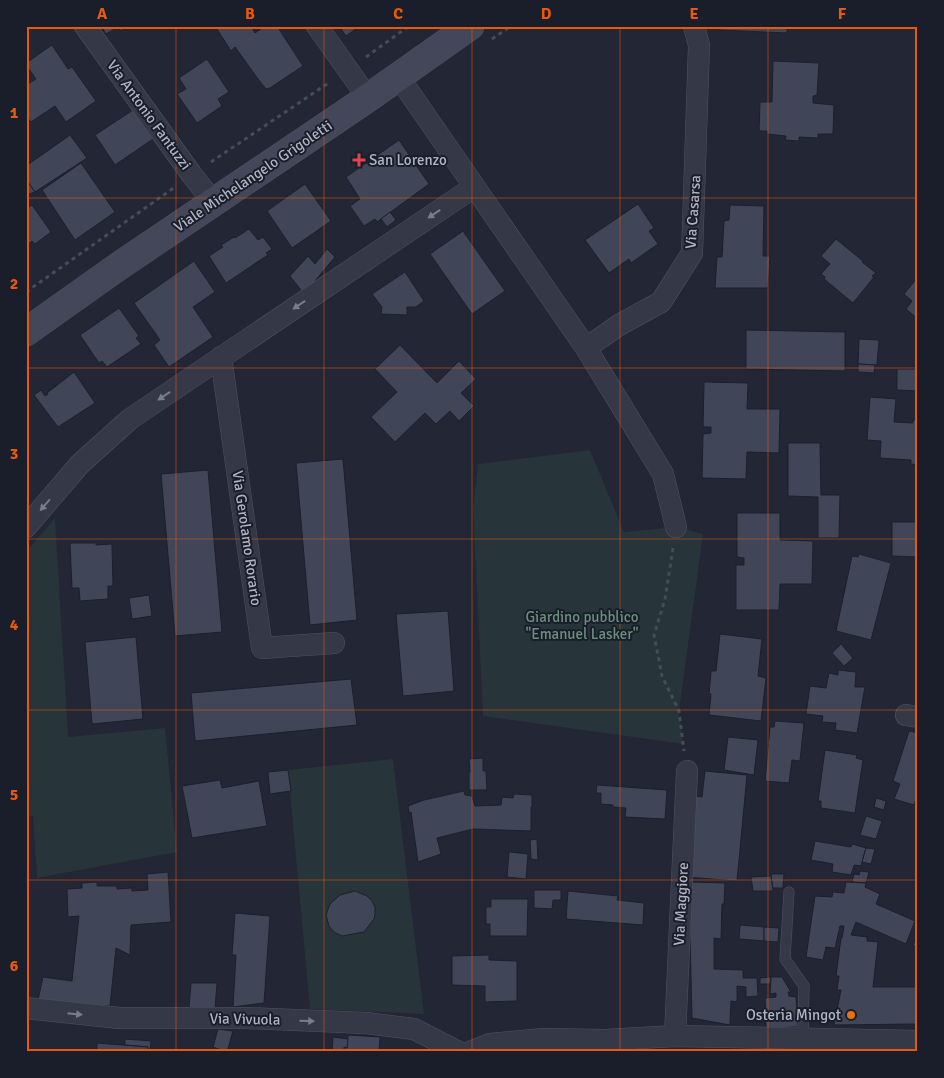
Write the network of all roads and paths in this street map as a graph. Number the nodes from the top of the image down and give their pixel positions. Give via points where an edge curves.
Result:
1 (86, 26) edge
2 (317, 26) edge
3 (409, 26) edge
4 (470, 26) edge
5 (694, 26) edge
6 (348, 70) junction
7 (398, 76) junction
8 (368, 98) junction
9 (192, 175) junction
10 (474, 187) junction
11 (214, 203) junction
12 (26, 292) edge
13 (29, 324) edge
14 (586, 348) junction
15 (222, 357) junction
16 (26, 527) edge
17 (676, 527) joint
18 (334, 643) dead end
19 (686, 771) joint
20 (789, 892) dead end
21 (26, 1008) edge
22 (675, 1036) junction
23 (803, 1038) junction
24 (918, 1041) edge
25 (459, 1052) edge
26 (470, 1052) edge

1 - 9 street, Via Antonio Fantuzzi
2 - 6 street
3 - 6 path
4 - 7 main road, Viale Michelangelo Grigoletti
5 - 14 street, Via Casarsa via 699,45 692,253 661,302
6 - 8 street
6 - 9 path
7 - 8 main road, Viale Michelangelo Grigoletti
7 - 10 street
8 - 11 main road, Viale Michelangelo Grigoletti
9 - 11 street, Via Antonio Fantuzzi
9 - 12 path
10 - 14 street
10 -> 15 street
11 - 13 main road, Viale Michelangelo Grigoletti
14 - 17 street via 663,474
15 -> 16 street via 130,419 80,464
15 - 18 street, Via Gerolamo Rorario via 262,648
17 - 19 path via 665,599 654,635 662,676 678,711
19 - 22 street, Via Maggiore
20 - 23 lane via 785,959 804,986
21 -> 25 street, Via Vivuola via 119,1018 246,1018 366,1023 414,1029
22 - 23 street
22 - 26 street via 543,1039 490,1044
23 - 24 street

